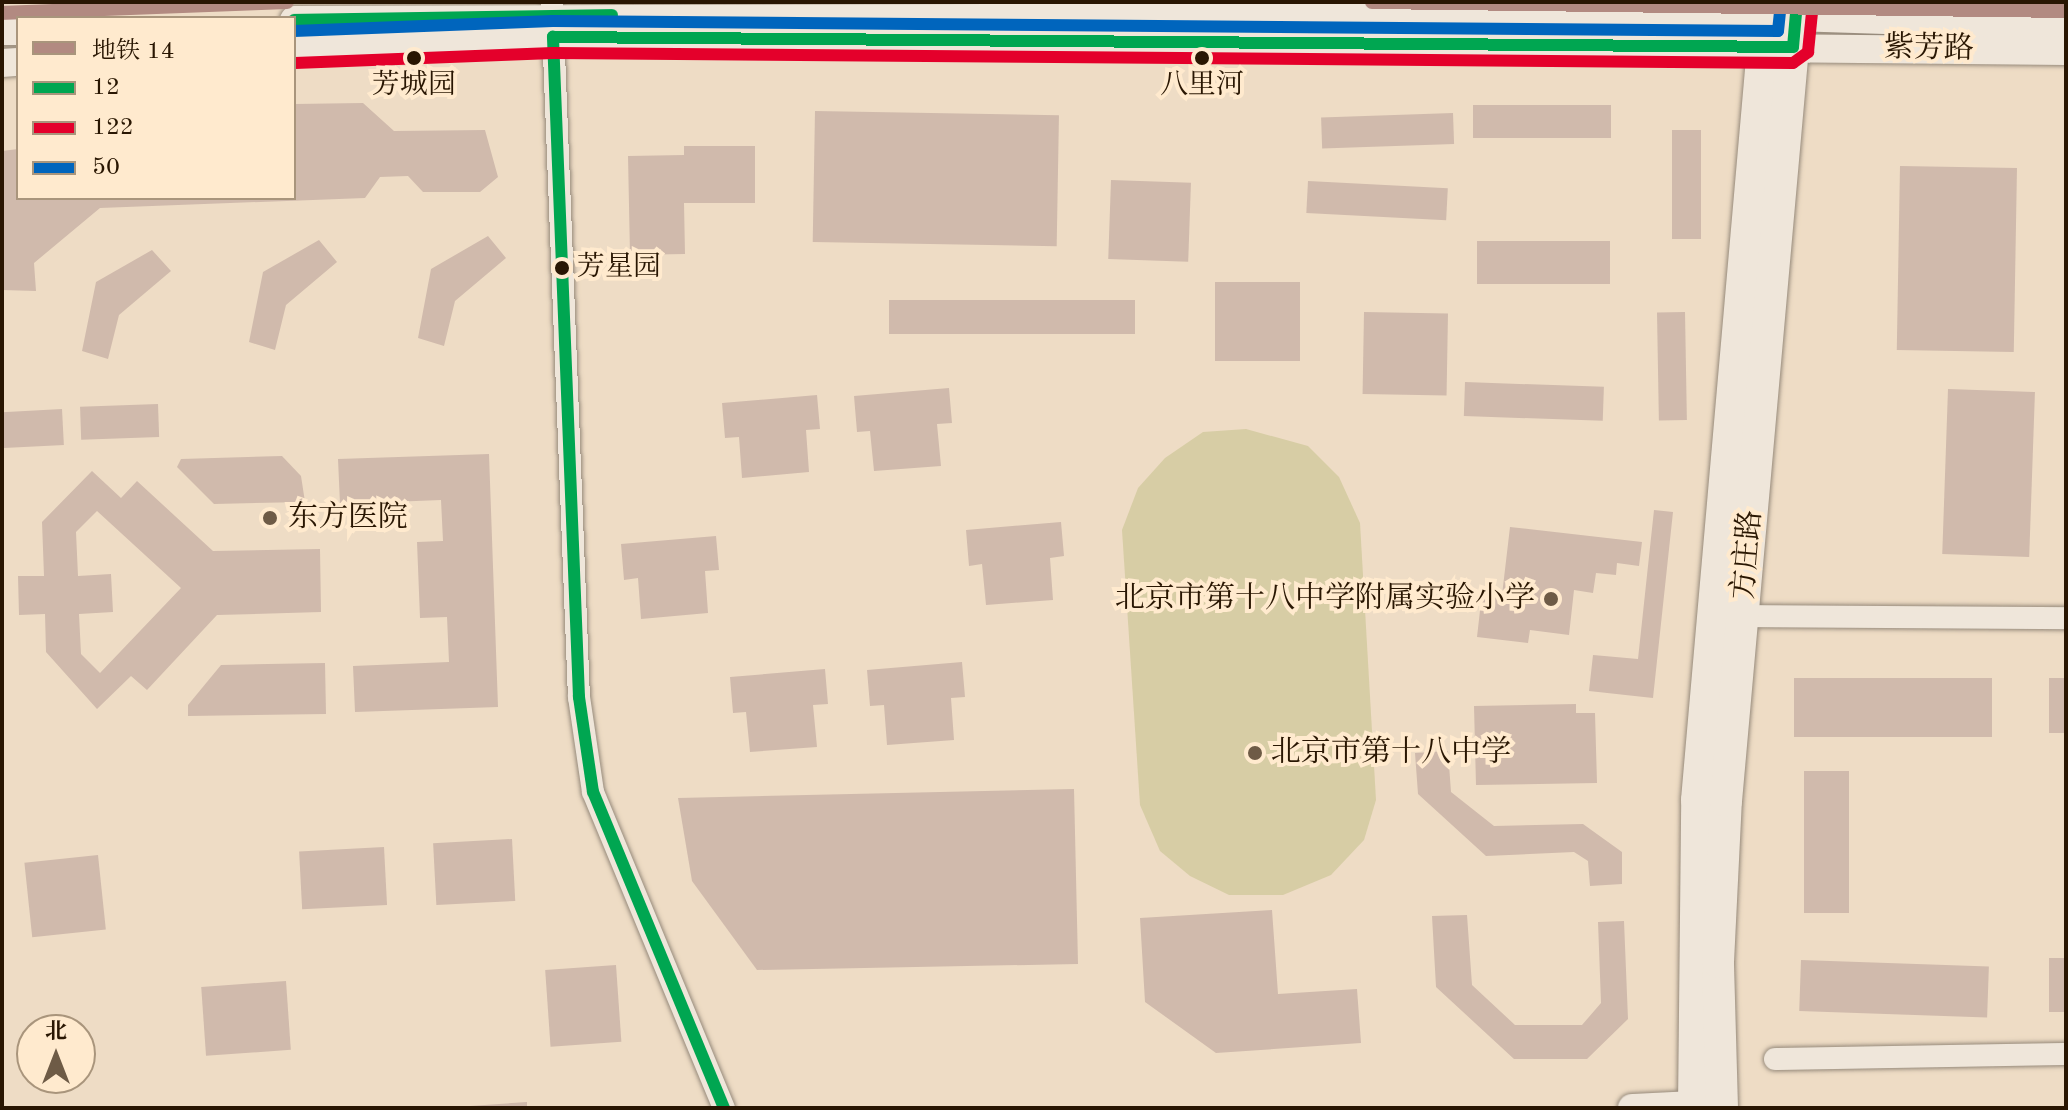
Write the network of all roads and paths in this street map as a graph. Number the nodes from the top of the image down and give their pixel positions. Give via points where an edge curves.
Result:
1 (552, 18) edge
2 (296, 20) edge
3 (1780, 22) edge
4 (2066, 26) edge
5 (296, 47) edge
6 (2066, 51) edge
7 (1743, 616) junction
8 (2066, 618) edge
9 (2066, 1054) edge
10 (1775, 1059) dead end
11 (1708, 1106) edge
12 (724, 1108) edge
13 (1632, 1108) edge

1 - 2 street
1 - 3 street
1 - 5 street
1 - 12 street via 579,697 593,792
3 - 4 street, 紫芳路
3 - 6 street, 紫芳路
3 - 7 main road, 方庄路
3 - 11 main road, 方庄路 via 1697,800
7 - 8 street
7 - 11 main road, 方庄路
9 - 10 street
11 - 13 street

